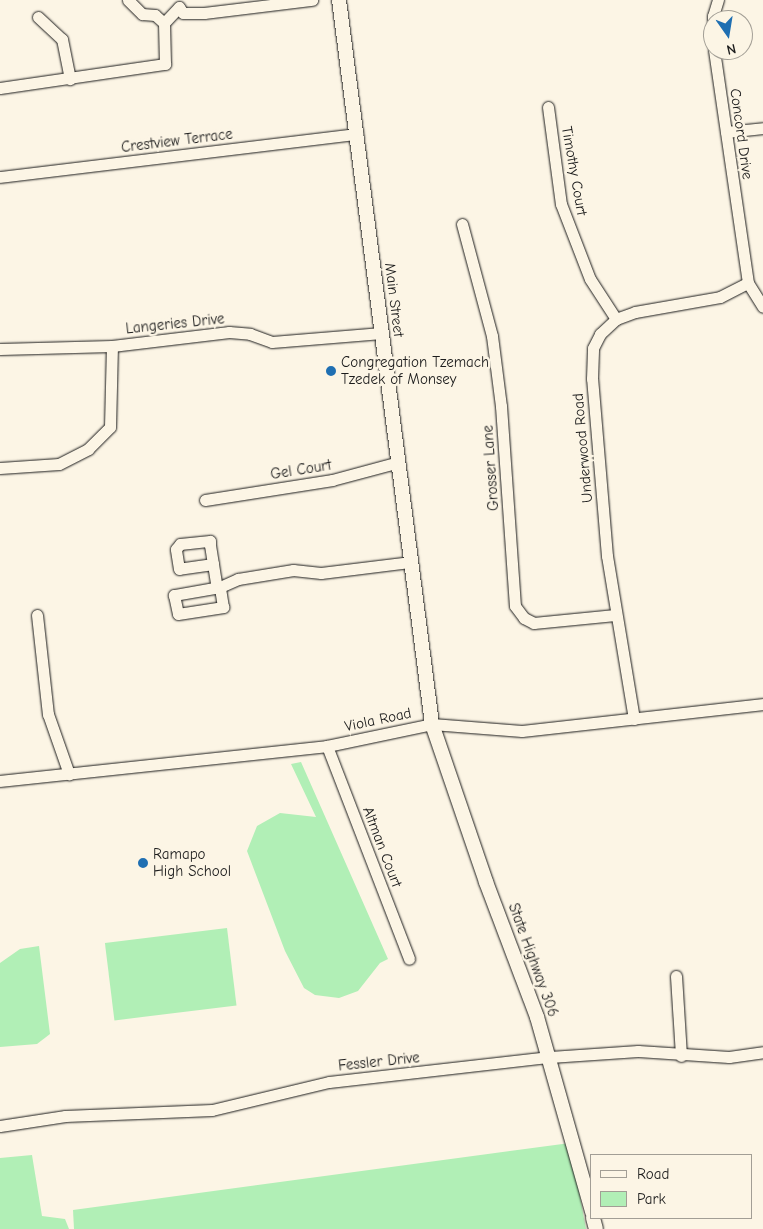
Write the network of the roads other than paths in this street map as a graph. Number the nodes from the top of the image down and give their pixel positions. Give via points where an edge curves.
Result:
1 (128, 0) edge
2 (312, 0) edge
3 (339, 0) edge
4 (288, 1) edge
5 (179, 7) edge
6 (38, 17) dead end
7 (164, 23) junction
8 (715, 60) edge
9 (70, 79) junction
10 (0, 88) edge
11 (548, 107) dead end
12 (763, 128) edge
13 (726, 132) junction
14 (357, 134) junction
15 (0, 177) edge
16 (462, 224) dead end
17 (748, 283) junction
18 (763, 307) edge
19 (616, 319) junction
20 (382, 333) junction
21 (112, 346) junction
22 (0, 349) edge
23 (399, 462) junction
24 (0, 468) edge
25 (206, 500) dead end
26 (411, 562) junction
27 (213, 564) dead end
28 (37, 615) dead end
29 (615, 615) junction
30 (763, 704) edge
31 (634, 719) junction
32 (432, 724) junction
33 (326, 746) junction
34 (69, 774) junction
35 (0, 781) edge
36 (409, 959) dead end
37 (676, 976) dead end
38 (763, 1052) edge
39 (681, 1056) junction
40 (550, 1057) junction
41 (0, 1126) edge
42 (590, 1205) edge

1 - 7 street via 142,14 155,15
2 - 4 street
3 - 14 main road, Main Street
4 - 5 street
5 - 7 street
6 - 9 street via 62,39
7 - 9 street via 165,64
8 - 13 street, Concord Drive
9 - 10 street
11 - 19 street, Timothy Court via 561,204 590,279
12 - 13 street
13 - 17 street, Concord Drive
14 - 15 street, Crestview Terrace
14 - 20 main road, Main Street
16 - 29 street, Grosser Lane via 492,336 509,480 515,606 524,618 534,624
17 - 18 street, Concord Drive
17 - 19 street, Underwood Road via 712,299 635,312
19 - 29 street, Underwood Road via 600,334 590,362
20 - 21 street, Langeries Drive via 272,342 250,334 229,332
20 - 23 main road, Main Street
21 - 22 street, Langeries Drive
21 - 24 street via 110,427 88,449 58,464
23 - 25 street, Gel Court via 332,480
23 - 26 main road, Main Street
26 - 27 street via 321,573 293,570 238,579 218,588
26 - 32 main road, Main Street
28 - 34 street via 48,714
29 - 31 street, Underwood Road
30 - 31 street, Viola Road
31 - 32 street, Viola Road via 522,731
32 - 33 street, Viola Road
32 - 40 main road, State Highway 306
33 - 34 street, Viola Road
33 - 36 street, Altman Court
34 - 35 street, Viola Road
37 - 39 street
38 - 39 street, Fessler Drive via 729,1057
39 - 40 street, Fessler Drive via 638,1051
40 - 41 street, Fessler Drive via 329,1082 212,1110 65,1116
40 - 42 main road, State Highway 306

